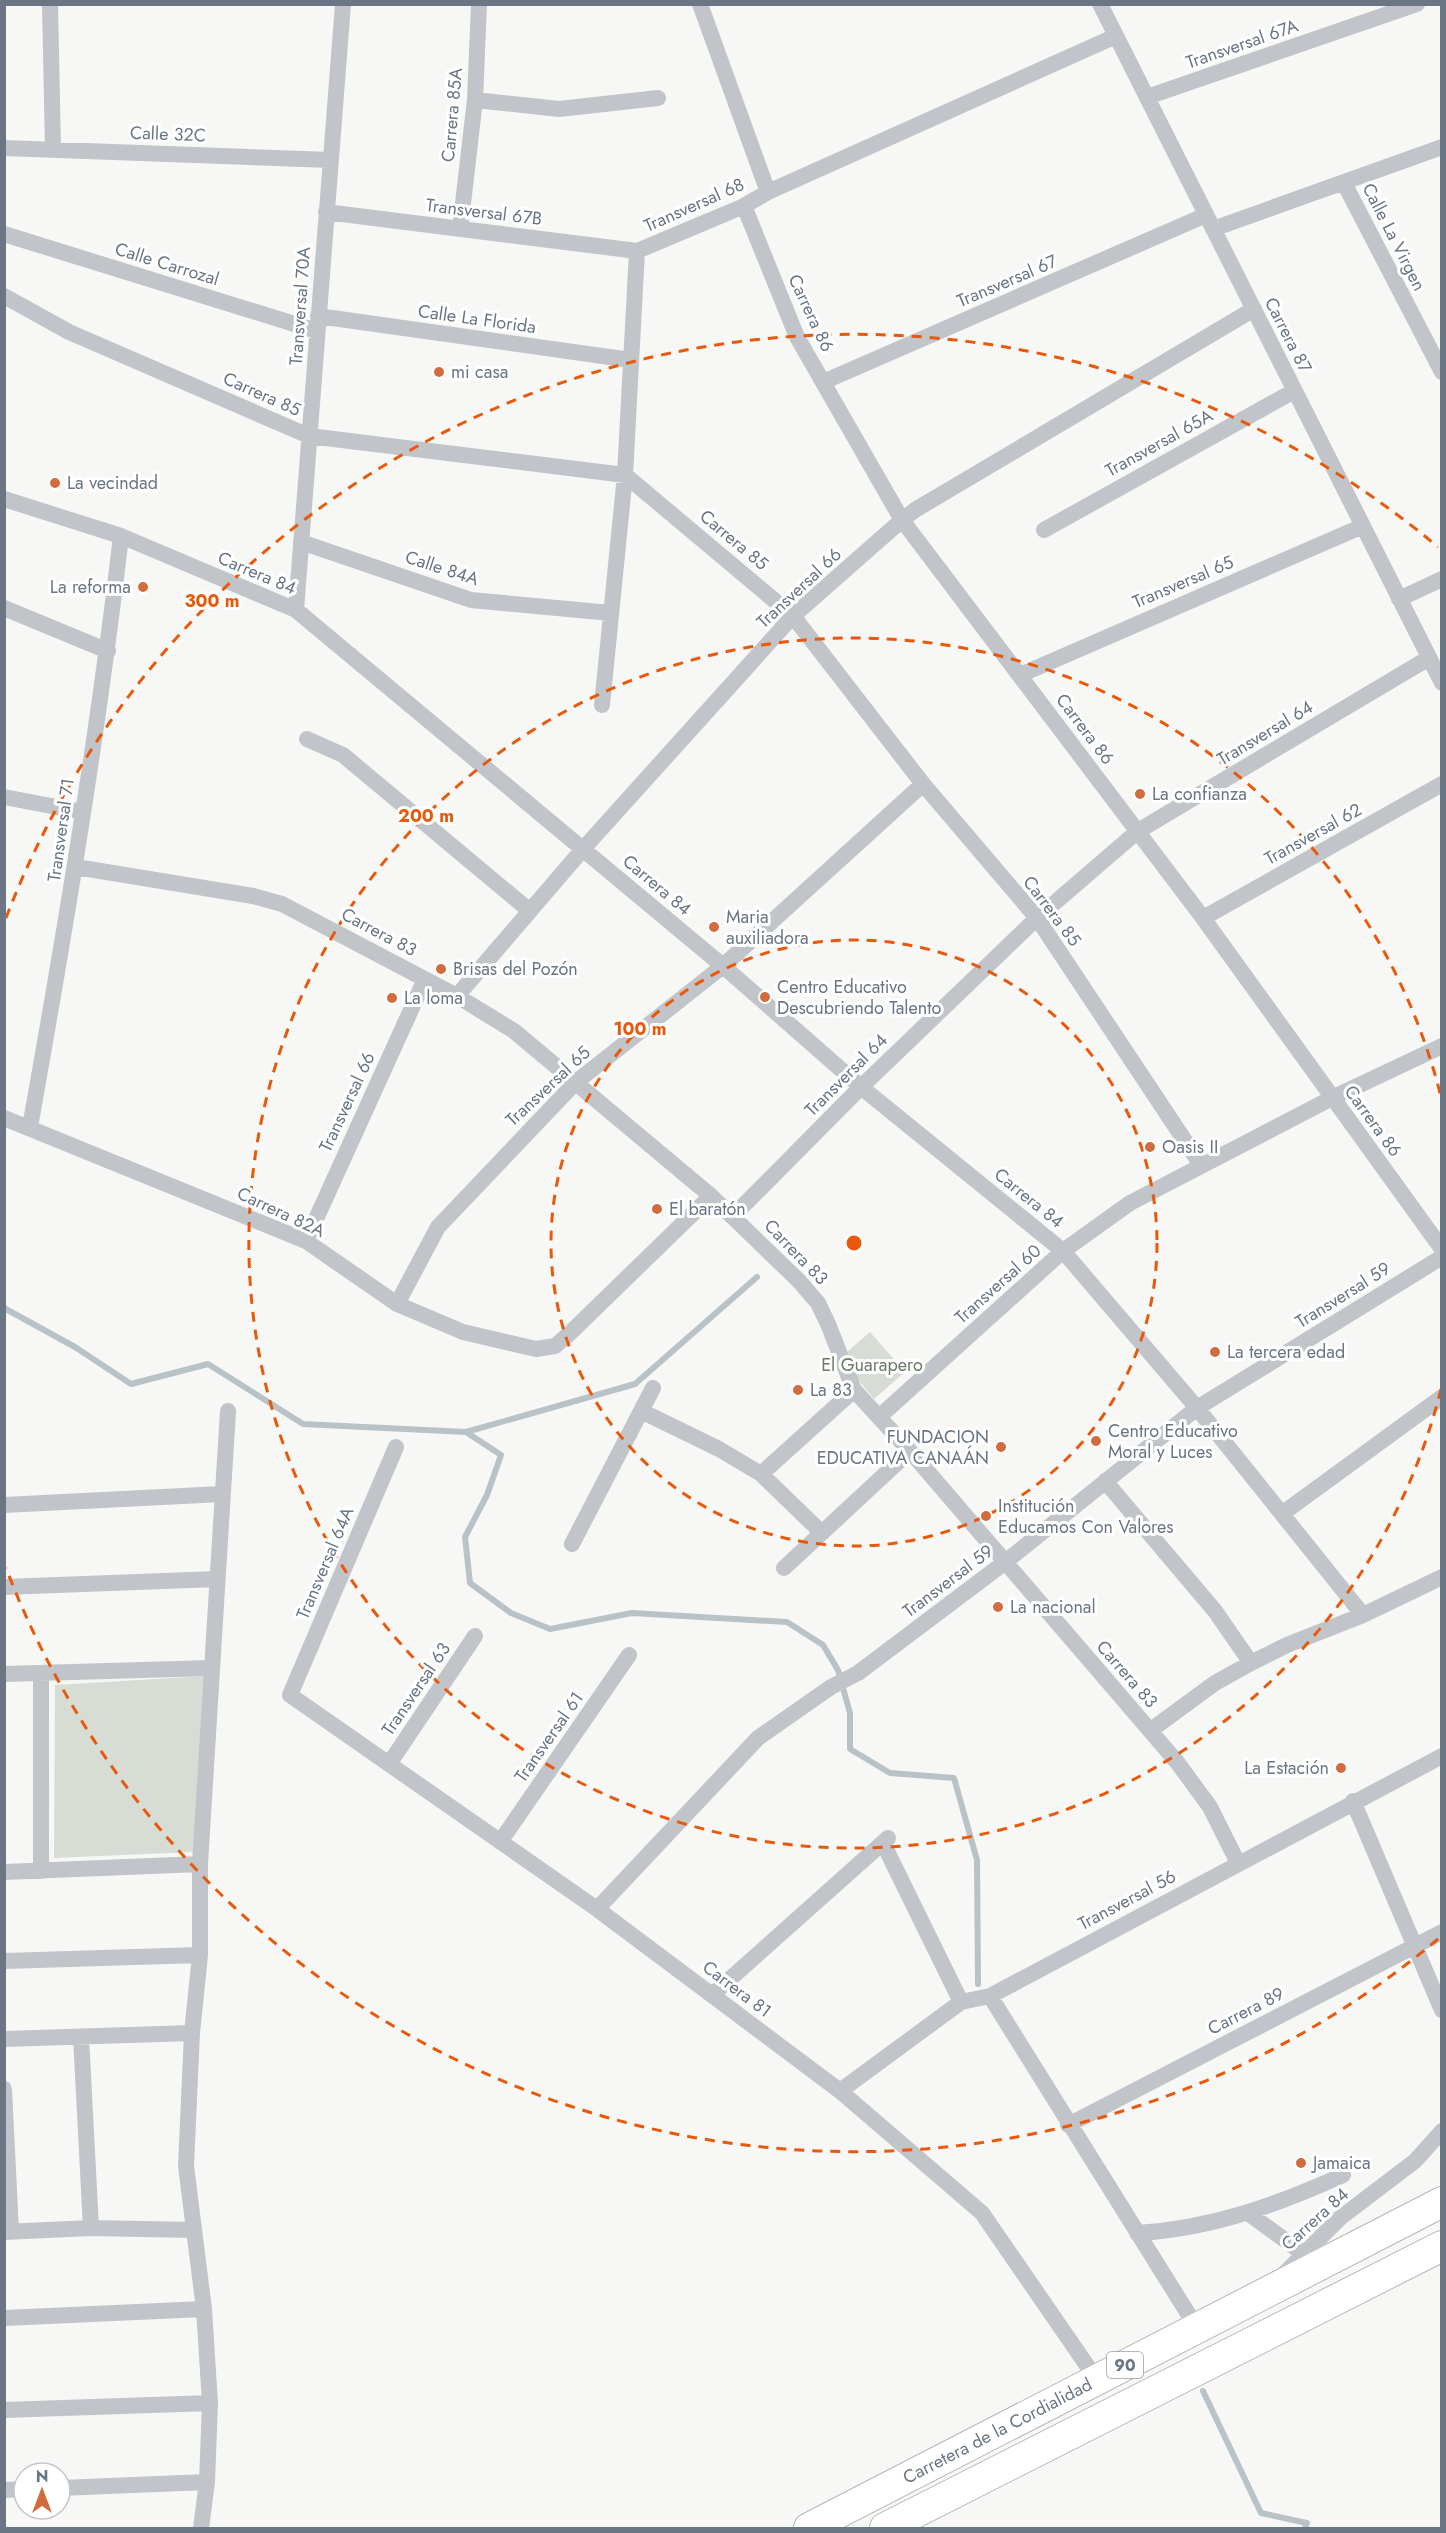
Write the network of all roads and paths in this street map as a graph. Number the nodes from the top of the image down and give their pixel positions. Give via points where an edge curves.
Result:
1 (50, 4) edge
2 (343, 4) edge
3 (479, 4) edge
4 (700, 4) edge
5 (1100, 4) edge
6 (1417, 4) edge
7 (1116, 36) junction
8 (1147, 97) junction
9 (658, 98) dead end
10 (475, 100) junction
11 (1442, 147) edge
12 (4, 148) edge
13 (53, 150) junction
14 (330, 160) junction
15 (1344, 183) junction
16 (768, 192) junction
17 (744, 206) junction
18 (326, 212) junction
19 (1210, 222) junction
20 (460, 229) junction
21 (4, 234) edge
22 (637, 251) junction
23 (4, 296) edge
24 (1254, 309) junction
25 (318, 324) junction
26 (631, 360) junction
27 (1442, 372) edge
28 (823, 382) junction
29 (1294, 391) junction
30 (309, 436) junction
31 (625, 475) junction
32 (4, 499) edge
33 (902, 520) junction
34 (1363, 526) junction
35 (1044, 531) dead end
36 (121, 536) junction
37 (301, 542) junction
38 (1442, 579) edge
39 (1399, 599) junction
40 (4, 608) edge
41 (296, 610) junction
42 (611, 612) junction
43 (793, 616) junction
44 (108, 651) junction
45 (1429, 658) junction
46 (1020, 675) junction
47 (1442, 683) edge
48 (602, 705) dead end
49 (306, 739) dead end
50 (923, 784) junction
51 (1442, 784) edge
52 (4, 797) edge
53 (84, 812) junction
54 (1138, 831) junction
55 (583, 849) junction
56 (76, 867) junction
57 (530, 911) junction
58 (1037, 918) junction
59 (1203, 918) junction
60 (723, 966) junction
61 (425, 979) junction
62 (457, 996) junction
63 (1442, 1046) edge
64 (576, 1082) junction
65 (861, 1087) junction
66 (1332, 1098) junction
67 (4, 1118) edge
68 (30, 1127) junction
69 (1201, 1165) junction
70 (711, 1196) junction
71 (733, 1216) junction
72 (306, 1240) junction
73 (1442, 1249) edge
74 (1063, 1251) junction
75 (1442, 1257) edge
76 (397, 1305) junction
77 (654, 1388) dead end
78 (854, 1390) junction
79 (1442, 1397) edge
80 (1197, 1408) junction
81 (228, 1411) dead end
82 (641, 1411) junction
83 (879, 1417) junction
84 (396, 1447) dead end
85 (910, 1451) junction
86 (761, 1474) junction
87 (1105, 1481) junction
88 (222, 1494) junction
89 (4, 1506) edge
90 (1282, 1513) junction
91 (822, 1533) junction
92 (572, 1544) dead end
93 (1004, 1563) junction
94 (784, 1568) dead end
95 (1442, 1577) edge
96 (217, 1579) junction
97 (4, 1587) edge
98 (1363, 1615) junction
99 (475, 1636) dead end
100 (629, 1655) dead end
101 (1251, 1663) junction
102 (211, 1668) junction
103 (41, 1673) junction
104 (4, 1674) edge
105 (290, 1695) joint
106 (1151, 1730) junction
107 (1442, 1756) edge
108 (389, 1764) junction
109 (1353, 1801) junction
110 (500, 1842) junction
111 (1238, 1863) junction
112 (200, 1864) junction
113 (41, 1871) junction
114 (4, 1872) edge
115 (597, 1909) junction
116 (1442, 1932) edge
117 (1415, 1945) junction
118 (200, 1955) junction
119 (4, 1961) edge
120 (712, 1995) junction
121 (990, 1996) junction
122 (961, 2002) junction
123 (1442, 2010) edge
124 (192, 2033) junction
125 (81, 2037) junction
126 (4, 2039) edge
127 (4, 2089) edge
128 (840, 2091) junction
129 (1068, 2125) junction
130 (1441, 2132) edge
131 (1343, 2175) dead end
132 (1442, 2202) edge
133 (1248, 2213) junction
134 (92, 2228) junction
135 (194, 2230) junction
136 (8, 2232) edge
137 (1137, 2234) junction
138 (1442, 2247) edge
139 (1304, 2254) junction
140 (1271, 2288) junction
141 (204, 2309) junction
142 (4, 2318) edge
143 (1197, 2328) junction
144 (1097, 2380) junction
145 (210, 2403) junction
146 (4, 2410) edge
147 (207, 2482) junction
148 (72, 2488) edge
149 (201, 2529) edge
150 (809, 2529) edge
151 (885, 2529) edge

1 - 13 street
2 - 14 street, Transversal 70A
3 - 10 street, Carrera 85A
4 - 16 street
5 - 7 street, Carrera 87
6 - 8 street, Transversal 67A
7 - 8 street, Carrera 87
7 - 16 street, Transversal 68
8 - 19 street, Carrera 87
9 - 10 street via 559,109
10 - 20 street, Carrera 85A
11 - 15 street, Transversal 67
12 - 13 street, Calle 32C
13 - 14 street, Calle 32C
14 - 18 street, Transversal 70A
15 - 19 street, Transversal 67
15 - 27 street, Calle La Virgen
16 - 17 street, Transversal 68
17 - 22 street, Transversal 68
17 - 28 street, Carrera 86 via 797,337
18 - 20 street, Transversal 67B
18 - 25 street, Transversal 70A
19 - 24 street, Carrera 87
19 - 28 street, Transversal 67
20 - 22 street, Transversal 67B
21 - 25 street, Calle Carrozal
22 - 26 street, Transversal 68
23 - 30 street, Carrera 85 via 69,332
24 - 29 street, Carrera 87
24 - 33 street, Transversal 66
25 - 26 street, Calle La Florida
25 - 30 street, Transversal 70A
26 - 31 street, Transversal 68
28 - 33 street, Carrera 86
29 - 34 street, Carrera 87
29 - 35 street, Transversal 65A
30 - 31 street, Carrera 85
30 - 37 street, Transversal 70A
31 - 42 street, Transversal 68
31 - 43 street, Carrera 85
32 - 36 street, Carrera 84
33 - 43 street, Transversal 66
33 - 46 street, Carrera 86
34 - 39 street, Carrera 87
34 - 46 street, Transversal 65
36 - 41 street, Carrera 84
36 - 44 street, Transversal 71
37 - 41 street, Transversal 70A
37 - 42 street, Calle 84A via 471,600
38 - 39 street
39 - 45 street, Carrera 87
40 - 44 street
41 - 55 street, Carrera 84
42 - 48 street, Transversal 68
43 - 50 street, Carrera 85
43 - 55 street, Transversal 66
44 - 53 street, Transversal 71
45 - 47 street, Carrera 87
45 - 54 street, Transversal 64
46 - 54 street, Carrera 86
49 - 57 street via 343,755
50 - 58 street, Carrera 85
50 - 60 street, Transversal 65
51 - 59 street, Transversal 62
52 - 53 street
53 - 56 street, Transversal 71
54 - 58 street, Transversal 64
54 - 59 street, Carrera 86
55 - 57 street, Transversal 66
55 - 60 street, Carrera 84
56 - 61 street, Carrera 83 via 282,904
56 - 68 street, Transversal 71
57 - 62 street, Transversal 66
58 - 65 street, Transversal 64
58 - 69 street, Carrera 85
59 - 66 street, Carrera 86
60 - 64 street, Transversal 65
60 - 65 street, Carrera 84
61 - 62 street, Carrera 83
61 - 72 street, Transversal 66
62 - 64 street, Carrera 83 via 514,1031
63 - 66 street, Transversal 60
64 - 70 street, Carrera 83
64 - 76 street, Transversal 65 via 438,1227
65 - 71 street, Transversal 64
65 - 74 street, Carrera 84
66 - 69 street, Transversal 60
66 - 73 street, Carrera 86
67 - 68 street, Carrera 82A
68 - 72 street, Carrera 82A
69 - 74 street, Transversal 60 via 1130,1203
70 - 71 street, Carrera 83
70 - 76 street, Carrera 82A via 555,1346 536,1349 463,1332
71 - 78 street, Carrera 83 via 818,1303
72 - 76 street, Carrera 82A
74 - 80 street, Carrera 84
74 - 83 street, Transversal 60
75 - 80 street, Transversal 59
77 - 82 street
78 - 83 street, Carrera 83
78 - 86 street
79 - 90 street
80 - 87 street, Transversal 59
80 - 90 street, Carrera 84
81 - 88 street
82 - 86 street
82 - 92 street
83 - 85 street, Carrera 83
84 - 105 street, Transversal 64A
85 - 91 street
85 - 93 street, Carrera 83
86 - 91 street
87 - 93 street, Transversal 59
87 - 101 street via 1215,1611
88 - 89 street
88 - 96 street
90 - 98 street, Carrera 84
91 - 94 street
93 - 106 street, Carrera 83
93 - 115 street, Transversal 59 via 858,1673 758,1738
95 - 98 street
96 - 97 street
96 - 102 street
98 - 101 street
99 - 108 street, Transversal 63
100 - 110 street, Transversal 61
101 - 106 street via 1215,1683
102 - 103 street
102 - 112 street
103 - 104 street
103 - 113 street
105 - 108 street, Carrera 81
106 - 111 street, Carrera 83 via 1210,1807
107 - 109 street, Transversal 56
108 - 110 street, Carrera 81
109 - 111 street, Transversal 56
109 - 117 street
110 - 115 street, Carrera 81
111 - 121 street, Transversal 56
112 - 113 street
112 - 118 street
113 - 114 street
115 - 120 street, Carrera 81
116 - 117 street, Carrera 89
117 - 123 street
117 - 129 street, Carrera 89
118 - 119 street
118 - 124 street
120 - 122 street via 886,1841
120 - 128 street, Carrera 81
121 - 122 street, Transversal 56
121 - 129 street
122 - 128 street, Transversal 56
124 - 125 street
124 - 135 street via 186,2166
125 - 126 street
125 - 134 street
127 - 136 street
128 - 144 street, Carrera 81 via 982,2213
129 - 137 street
130 - 139 street, Carrera 84 via 1415,2161 1340,2218
131 - 133 street via 1294,2198
132 - 140 highway, Carretera de la Cordialidad / 90
133 - 137 street via 1182,2230
133 - 139 street
134 - 135 street
134 - 136 street
135 - 141 street
137 - 143 street
138 - 151 highway, Carretera de la Cordialidad / 90
139 - 140 street, Carrera 84
140 - 143 highway, Carretera de la Cordialidad / 90
141 - 142 street
141 - 145 street
143 - 144 highway, Carretera de la Cordialidad / 90
144 - 150 highway, Carretera de la Cordialidad / 90
145 - 146 street
145 - 147 street
147 - 148 street
147 - 149 street

